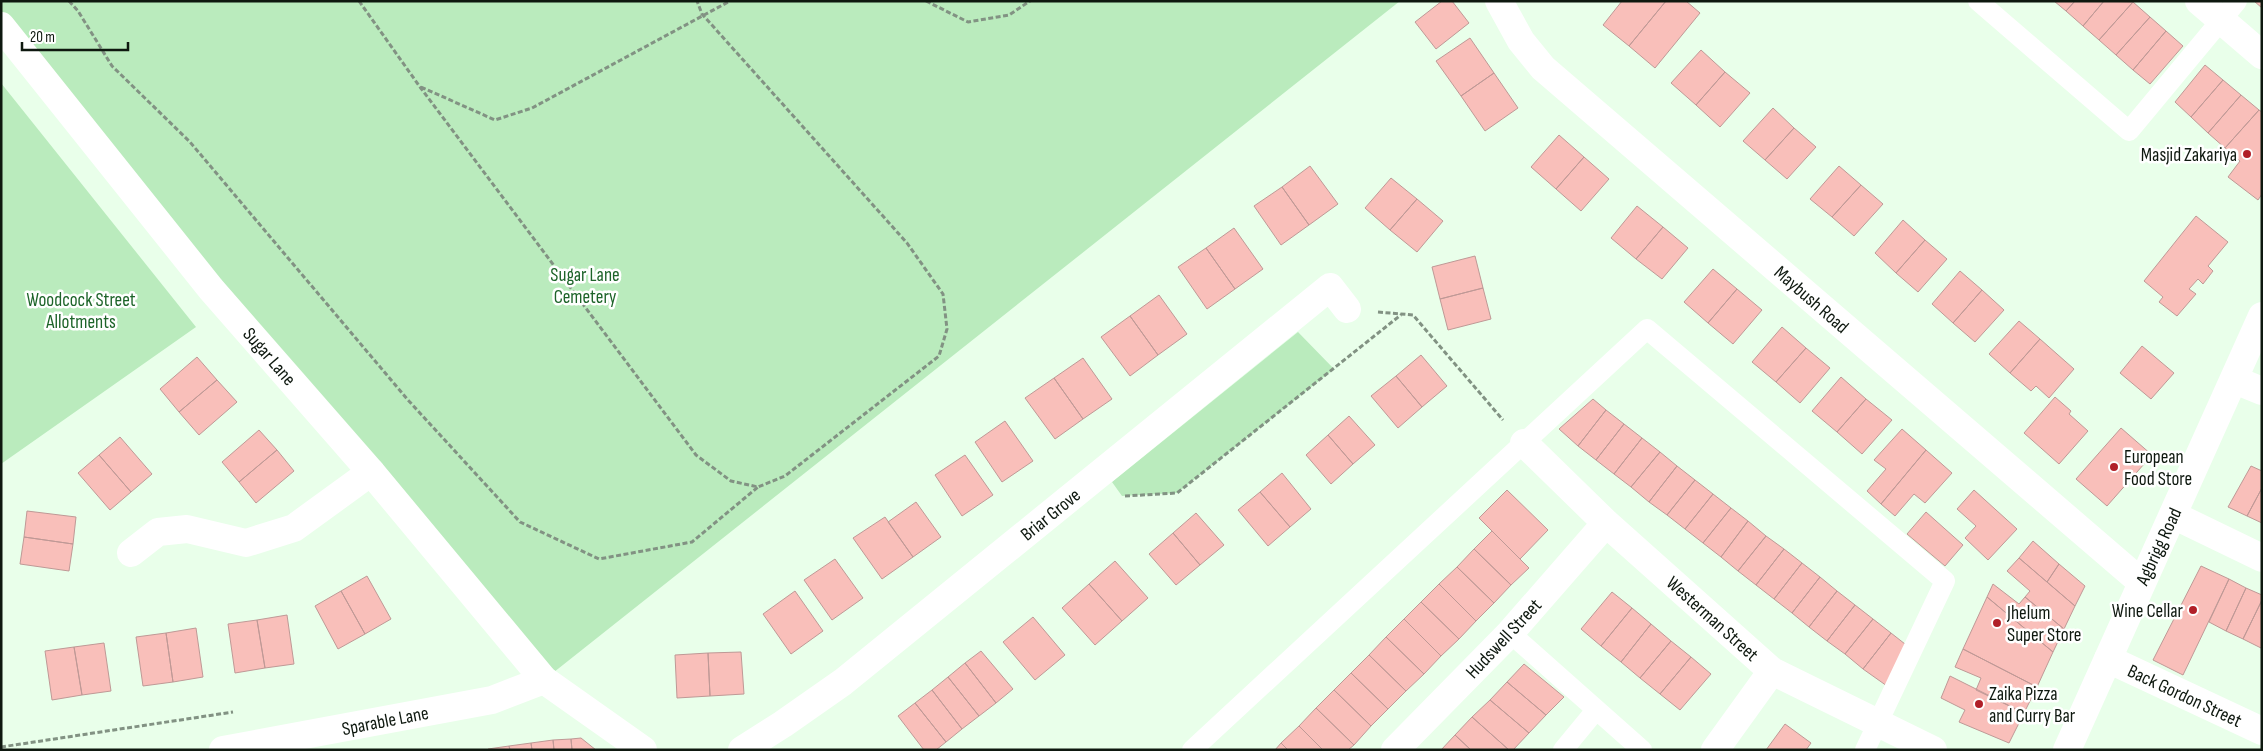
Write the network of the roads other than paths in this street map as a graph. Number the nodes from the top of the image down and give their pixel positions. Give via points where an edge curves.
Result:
1 (1499, 1) edge
2 (1978, 1) edge
3 (2199, 1) edge
4 (2229, 10) edge
5 (1, 26) edge
6 (2262, 55) edge
7 (1347, 308) road end
8 (2262, 316) edge
9 (2235, 380) junction
10 (2262, 391) edge
11 (1524, 443) junction
12 (371, 472) junction
13 (2173, 515) junction
14 (1606, 523) junction
15 (131, 553) dead end
16 (2262, 558) edge
17 (2141, 582) junction
18 (1510, 633) junction
19 (2108, 659) junction
20 (1772, 671) junction
21 (544, 680) junction
22 (1596, 710) junction
23 (1878, 723) junction
24 (2262, 731) edge
25 (232, 749) edge
26 (643, 750) edge
27 (742, 750) edge
28 (1192, 750) edge
29 (1395, 750) edge
30 (1563, 750) edge
31 (1642, 750) edge
32 (1715, 750) edge
33 (1865, 750) edge
34 (1933, 750) edge
35 (2067, 750) edge

1 - 17 street, Maybush Road via 1521,41 1542,68
2 - 4 lane via 2129,131
3 - 4 street
4 - 6 street
5 - 12 street, Sugar Lane via 211,288
7 - 27 street, Briar Grove via 1330,287 843,682
8 - 9 street, Agbrigg Road
9 - 10 street
9 - 13 street, Agbrigg Road
11 - 14 street, Westerman Street
11 - 23 lane via 1647,329 1945,581
11 - 28 lane
12 - 15 street via 294,528 246,543 187,529 158,532
12 - 21 street, Sugar Lane
13 - 16 street
13 - 17 street, Agbrigg Road
14 - 18 street, Hudswell Street
14 - 20 street, Westerman Street
17 - 19 street, Agbrigg Road
18 - 22 lane
18 - 29 street, Hudswell Street
19 - 24 street, Back Gordon Street
19 - 35 street, Agbrigg Road
20 - 23 street, Westerman Street
20 - 32 street
21 - 25 street, Sparable Lane via 492,700
21 - 26 street, Sugar Lane
22 - 30 lane
22 - 31 lane
23 - 33 lane
23 - 34 street, Westerman Street

